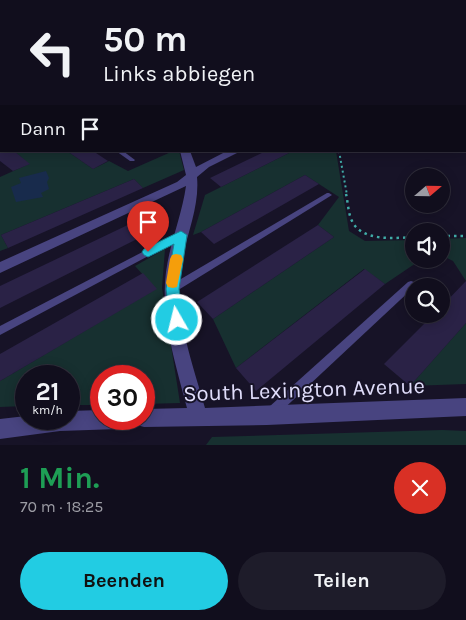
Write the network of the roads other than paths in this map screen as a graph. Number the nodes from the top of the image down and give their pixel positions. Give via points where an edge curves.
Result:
1 (120, 152) edge
2 (185, 152) edge
3 (234, 152) edge
4 (132, 160) dead end
5 (193, 174) junction
6 (330, 195) dead end
7 (181, 235) junction
8 (0, 268) edge
9 (172, 289) junction
10 (405, 290) edge
11 (0, 331) edge
12 (466, 407) edge
13 (198, 416) junction
14 (267, 416) junction
15 (155, 418) edge
16 (90, 420) edge
17 (0, 429) edge

1 - 4 lane
2 - 5 street
3 - 5 street
5 - 7 street
5 - 8 street via 181,184
6 - 9 lane
7 - 9 street
7 - 11 lane
9 - 13 street
10 - 14 lane
12 - 14 street, South Lexington Avenue
13 - 14 street, South Lexington Avenue
13 - 15 street, South Lexington Avenue
16 - 17 street

